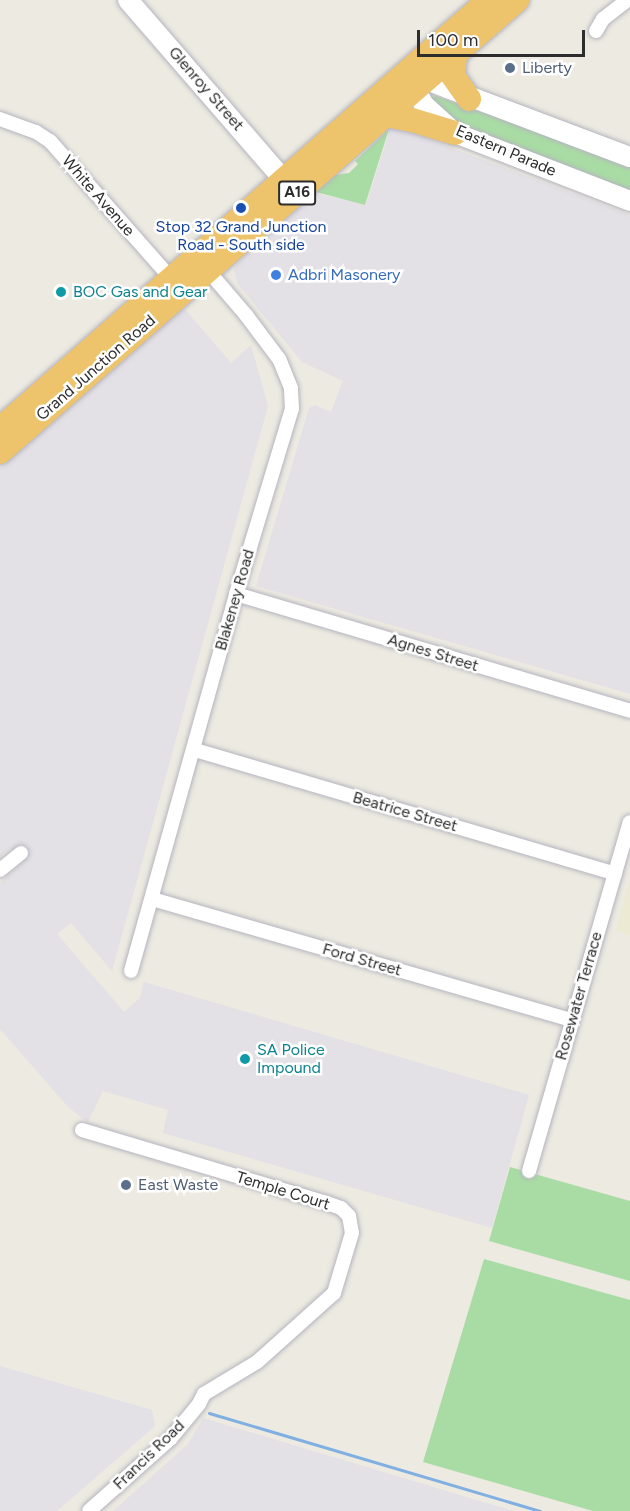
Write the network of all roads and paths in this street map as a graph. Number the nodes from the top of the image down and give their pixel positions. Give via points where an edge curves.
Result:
1 (128, 0) edge
2 (489, 0) edge
3 (517, 0) edge
4 (627, 0) edge
5 (596, 31) dead end
6 (455, 54) junction
7 (415, 81) junction
8 (469, 99) junction
9 (386, 115) junction
10 (0, 119) edge
11 (455, 133) junction
12 (630, 157) edge
13 (283, 179) junction
14 (630, 201) edge
15 (201, 263) junction
16 (177, 285) junction
17 (34, 410) junction
18 (0, 429) edge
19 (0, 452) edge
20 (236, 594) junction
21 (630, 711) edge
22 (195, 750) junction
23 (630, 822) edge
24 (21, 852) dead end
25 (0, 870) edge
26 (615, 874) junction
27 (152, 899) junction
28 (131, 971) dead end
29 (572, 1020) junction
30 (82, 1131) dead end
31 (529, 1171) dead end
32 (204, 1394) joint
33 (89, 1511) edge

1 - 13 main road, Glenroy Street
2 - 7 highway, Grand Junction Road / A16
3 - 6 highway, Grand Junction Road / A16
4 - 5 street via 603,19
6 - 7 highway, Grand Junction Road / A16
6 - 8 highway via 453,76
7 - 8 main road, Eastern Parade
7 - 9 highway, Grand Junction Road / A16
7 - 11 main road, Eastern Parade via 424,105
7 - 13 highway, Grand Junction Road / A16
8 - 12 main road, Eastern Parade
9 - 11 highway
9 - 15 highway, Grand Junction Road / A16
10 - 16 street, White Avenue via 50,141
11 - 14 main road, Eastern Parade
13 - 15 highway, Grand Junction Road / A16
15 - 16 highway, Grand Junction Road / A16
15 - 20 street, Blakeney Road via 270,345 288,378 293,397
16 - 17 highway, Grand Junction Road / A16
17 - 18 highway, Grand Junction Road / A16
17 - 19 highway, Grand Junction Road / A16
20 - 21 street, Agnes Street
20 - 22 street, Blakeney Road
22 - 26 street, Beatrice Street
22 - 27 street, Blakeney Road
23 - 26 street, Rosewater Terrace
24 - 25 street
26 - 29 street, Rosewater Terrace
27 - 28 street, Blakeney Road
27 - 29 street, Ford Street
29 - 31 street, Rosewater Terrace
30 - 32 street, Temple Court via 327,1203 349,1216 352,1233 334,1293 257,1362
32 - 33 street, Francis Road via 170,1439

